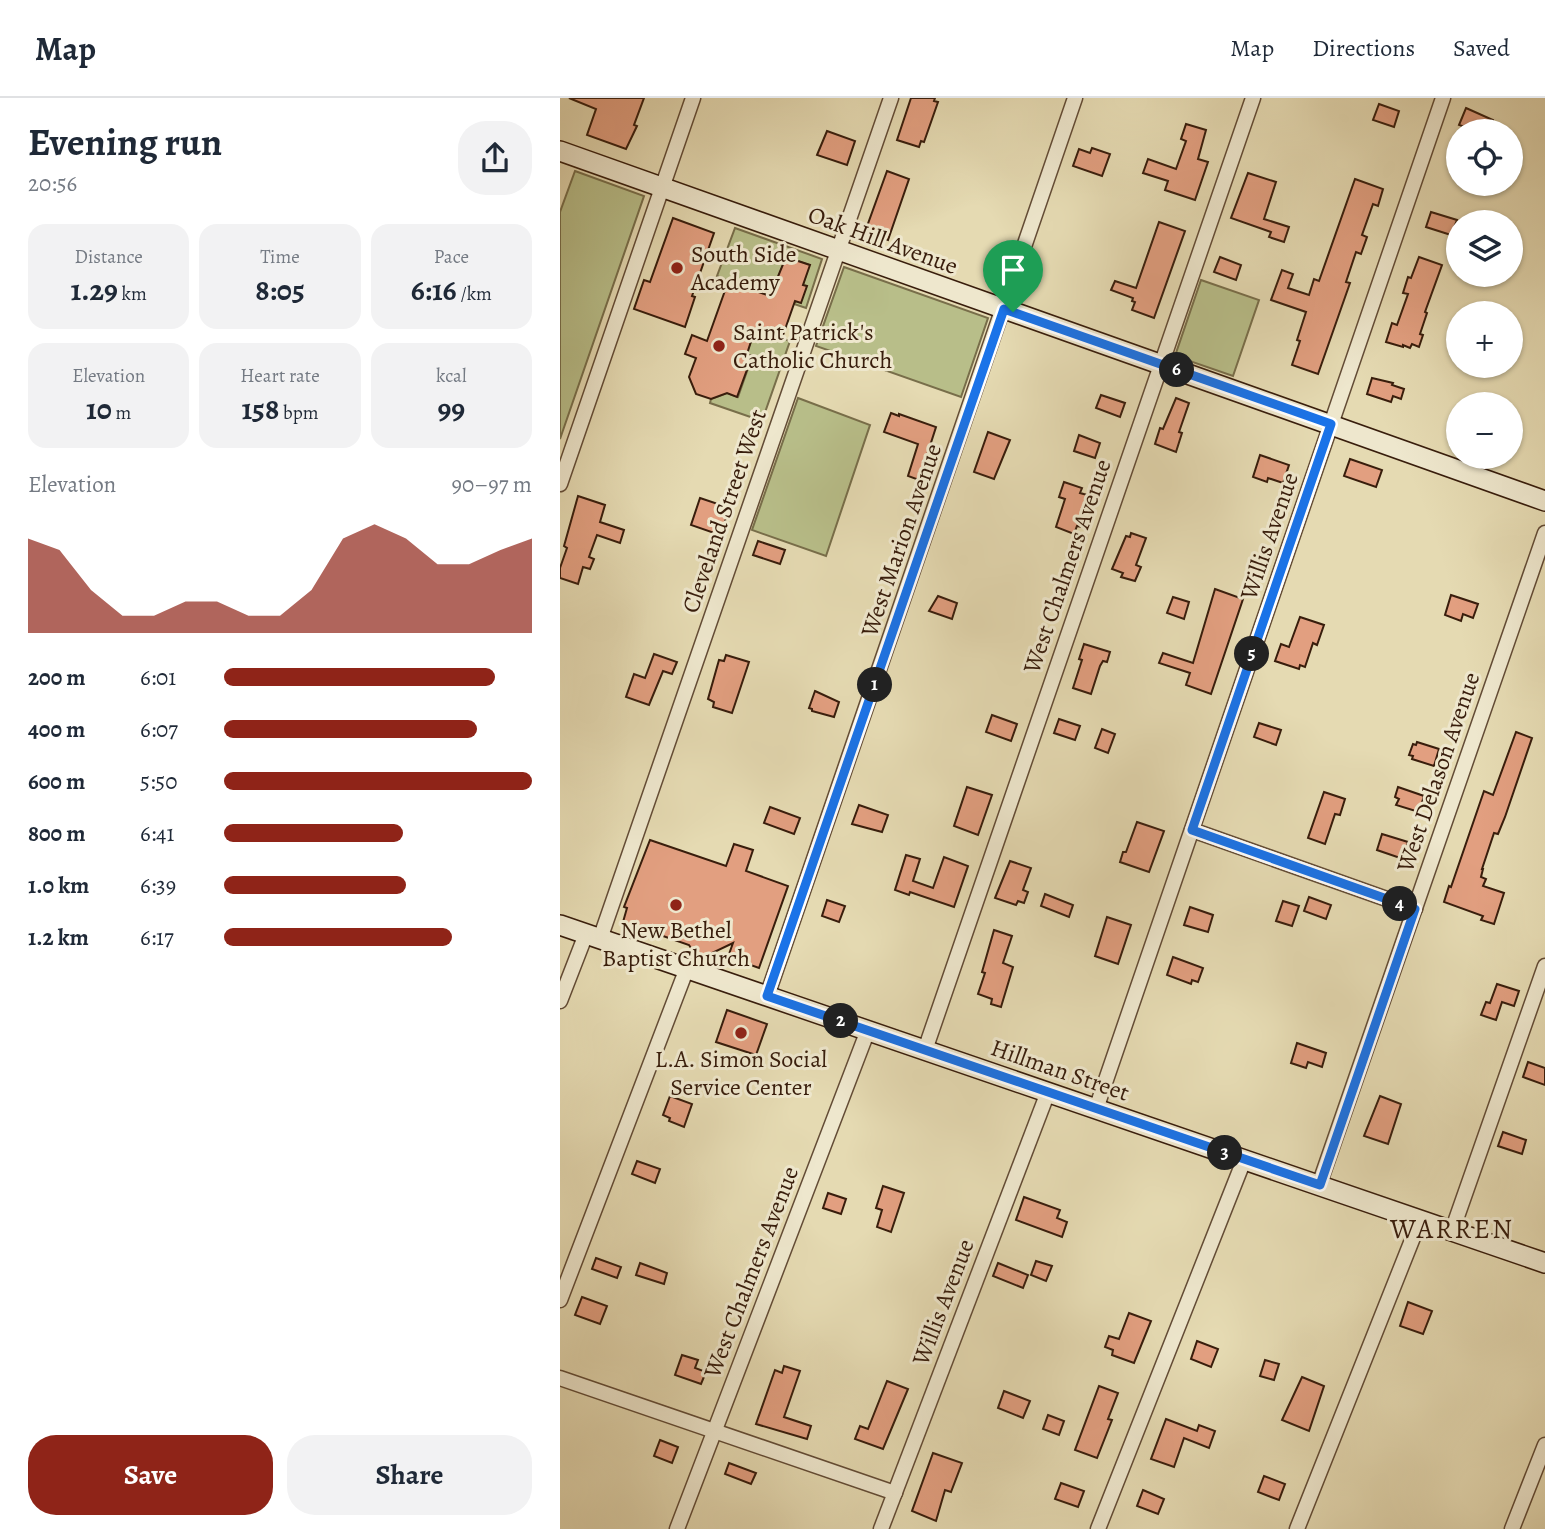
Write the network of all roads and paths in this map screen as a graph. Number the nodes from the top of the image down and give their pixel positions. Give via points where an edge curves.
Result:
1 (693, 98) edge
2 (891, 98) edge
3 (1075, 98) edge
4 (1252, 98) edge
5 (1443, 98) edge
6 (560, 151) edge
7 (662, 187) junction
8 (839, 250) junction
9 (1004, 309) junction
10 (1161, 364) junction
11 (1331, 424) junction
12 (560, 484) edge
13 (1545, 501) edge
14 (1545, 533) edge
15 (1192, 830) junction
16 (1415, 909) junction
17 (560, 925) edge
18 (593, 936) junction
19 (1545, 966) edge
20 (687, 968) junction
21 (767, 996) junction
22 (560, 1001) edge
23 (868, 1031) junction
24 (925, 1050) junction
25 (1048, 1092) junction
26 (1096, 1109) junction
27 (1244, 1160) junction
28 (1320, 1185) junction
29 (1420, 1220) junction
30 (1452, 1231) junction
31 (1545, 1262) edge
32 (560, 1300) edge
33 (560, 1378) edge
34 (715, 1431) junction
35 (1545, 1445) edge
36 (895, 1493) junction
37 (677, 1529) edge
38 (881, 1529) edge
39 (1098, 1529) edge
40 (1297, 1529) edge
41 (1512, 1529) edge

1 - 7 street
2 - 8 street, Cleveland Street West
3 - 9 street, West Marion Avenue
4 - 10 street, West Chalmers Avenue
5 - 11 street, Willis Avenue
6 - 7 street, Oak Hill Avenue
7 - 8 street, Oak Hill Avenue
7 - 12 street
8 - 9 street, Oak Hill Avenue
8 - 18 street, Cleveland Street West
9 - 10 street, Oak Hill Avenue
9 - 21 street, West Marion Avenue
10 - 11 street, Oak Hill Avenue
10 - 24 street, West Chalmers Avenue
11 - 13 street, Oak Hill Avenue
11 - 15 street, Willis Avenue
14 - 16 street, West Delason Avenue
15 - 16 street
15 - 26 street, Willis Avenue
16 - 28 street, West Delason Avenue
17 - 18 street, Hillman Street
18 - 20 street, Hillman Street
18 - 22 street, Cleveland Street West
19 - 30 street
20 - 21 street, Hillman Street
20 - 32 street
21 - 23 street, Hillman Street
23 - 24 street, Hillman Street
23 - 34 street, West Chalmers Avenue
24 - 25 street, Hillman Street
25 - 26 street, Hillman Street
25 - 36 street, Willis Avenue
26 - 27 street, Hillman Street
27 - 28 street, Hillman Street
27 - 39 street
28 - 29 street, Hillman Street
29 - 30 street, Hillman Street
29 - 40 street
30 - 31 street, Hillman Street
33 - 34 street
34 - 36 street
34 - 37 street, West Chalmers Avenue
35 - 41 street
36 - 38 street, Willis Avenue

